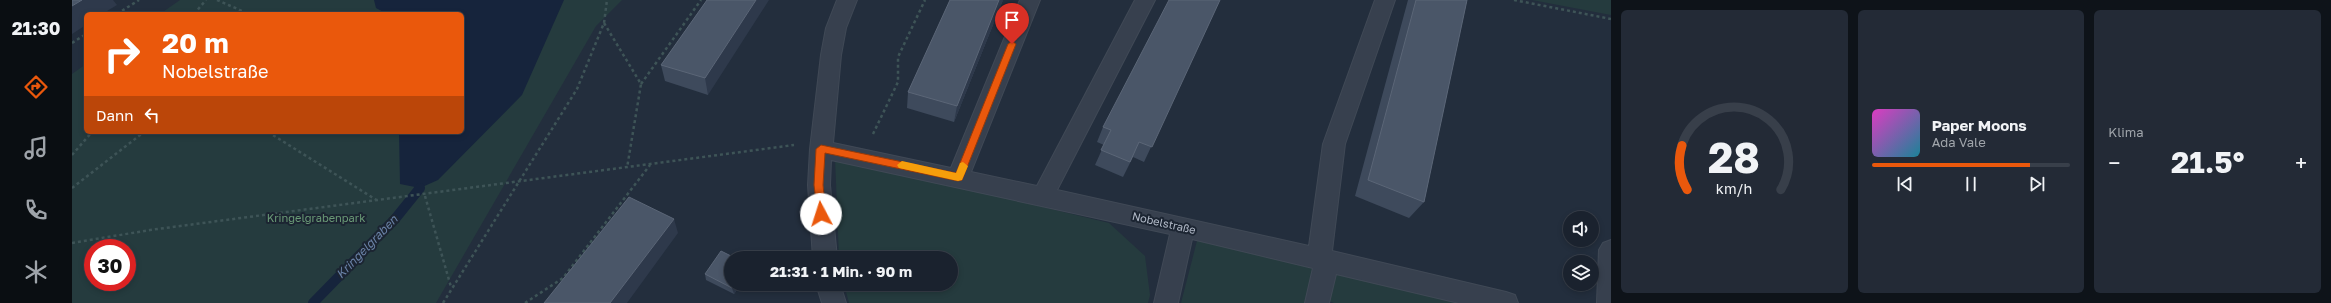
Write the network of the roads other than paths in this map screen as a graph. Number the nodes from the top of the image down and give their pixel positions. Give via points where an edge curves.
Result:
1 (847, 0) edge
2 (1030, 0) edge
3 (1145, 0) edge
4 (1385, 0) edge
5 (821, 149) junction
6 (958, 177) junction
7 (1043, 196) junction
8 (1183, 227) junction
9 (1611, 250) edge
10 (824, 251) edge
11 (1323, 260) junction
12 (830, 291) edge
13 (834, 303) edge
14 (1166, 303) edge
15 (1317, 303) edge
16 (1506, 303) edge
17 (1609, 303) edge

1 - 5 street via 836,28 831,54
2 - 6 street
3 - 7 street
4 - 11 street via 1334,144
5 - 6 street, Nobelstraße
5 - 10 street via 819,185
6 - 7 street, Nobelstraße
7 - 8 street, Nobelstraße
8 - 11 street, Nobelstraße
8 - 14 street
9 - 17 street
11 - 15 street
11 - 16 street, Nobelstraße
12 - 13 street

